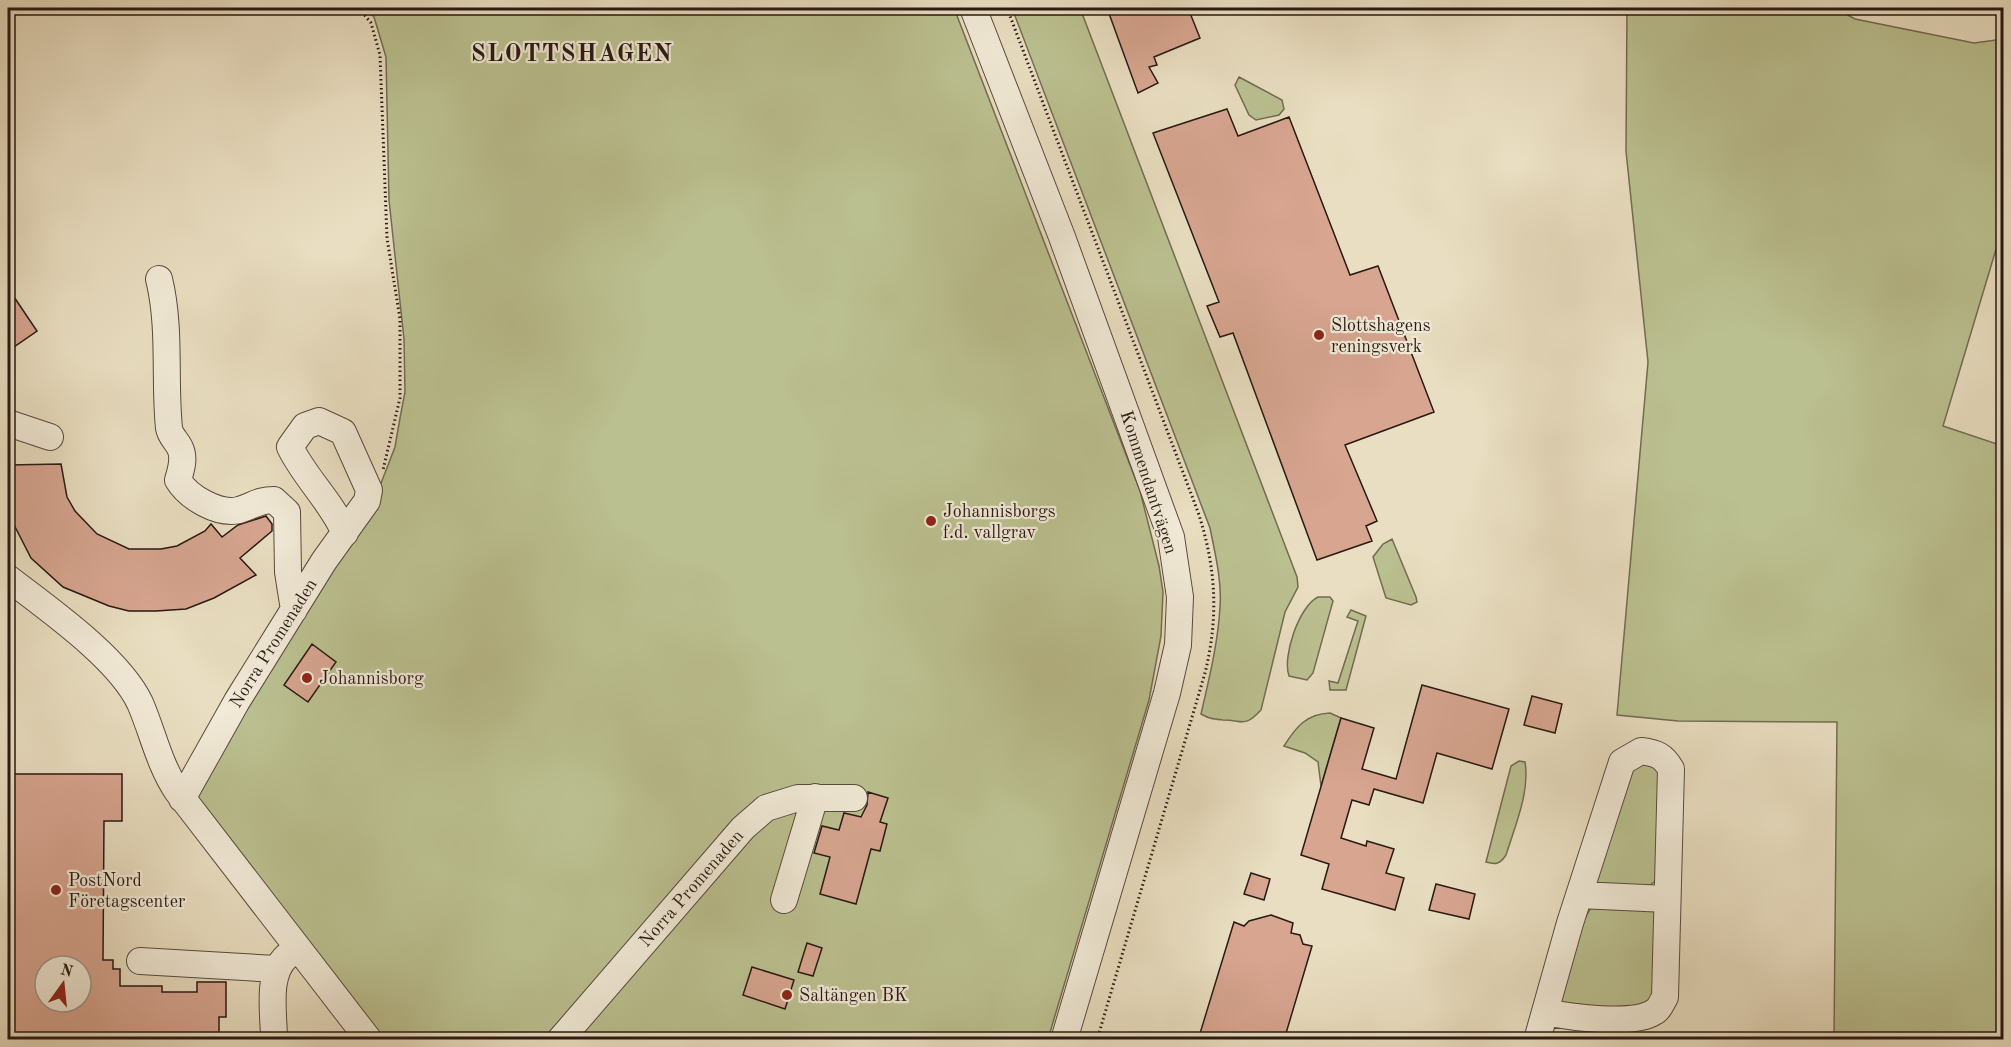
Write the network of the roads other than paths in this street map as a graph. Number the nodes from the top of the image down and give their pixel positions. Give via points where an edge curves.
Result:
1 (973, 8) edge
2 (159, 279) dead end
3 (8, 423) edge
4 (50, 437) dead end
5 (345, 532) junction
6 (8, 578) edge
7 (294, 610) junction
8 (815, 796) junction
9 (854, 798) dead end
10 (182, 799) junction
11 (1579, 895) junction
12 (1667, 899) junction
13 (784, 900) dead end
14 (296, 948) junction
15 (140, 961) dead end
16 (276, 969) junction
17 (1545, 1012) junction
18 (274, 1040) edge
19 (369, 1040) edge
20 (560, 1040) edge
21 (1064, 1040) edge
22 (1537, 1040) edge

1 - 21 street, Kommendantvägen via 1171,537 1180,597 1178,645 1167,693
2 - 7 street via 168,358 169,431 182,450 178,480 184,490 226,512 261,500 274,500 287,512 288,572
3 - 4 street
5 - 5 street, Norra Promenaden via 336,512 290,447 305,426 319,421 343,432 369,490
5 - 7 street, Norra Promenaden
6 - 10 street via 94,648 128,684 140,702 165,773
7 - 10 street, Norra Promenaden
8 - 9 street, Norra Promenaden
8 - 13 street
8 - 20 street, Norra Promenaden via 766,808 743,828
10 - 14 street
11 - 12 street
11 - 12 street via 1622,762 1641,751 1656,753 1671,769
11 - 17 street
12 - 17 street via 1665,997 1656,1012 1639,1018
14 - 16 street
14 - 19 street
15 - 16 street
16 - 18 street
17 - 22 street

